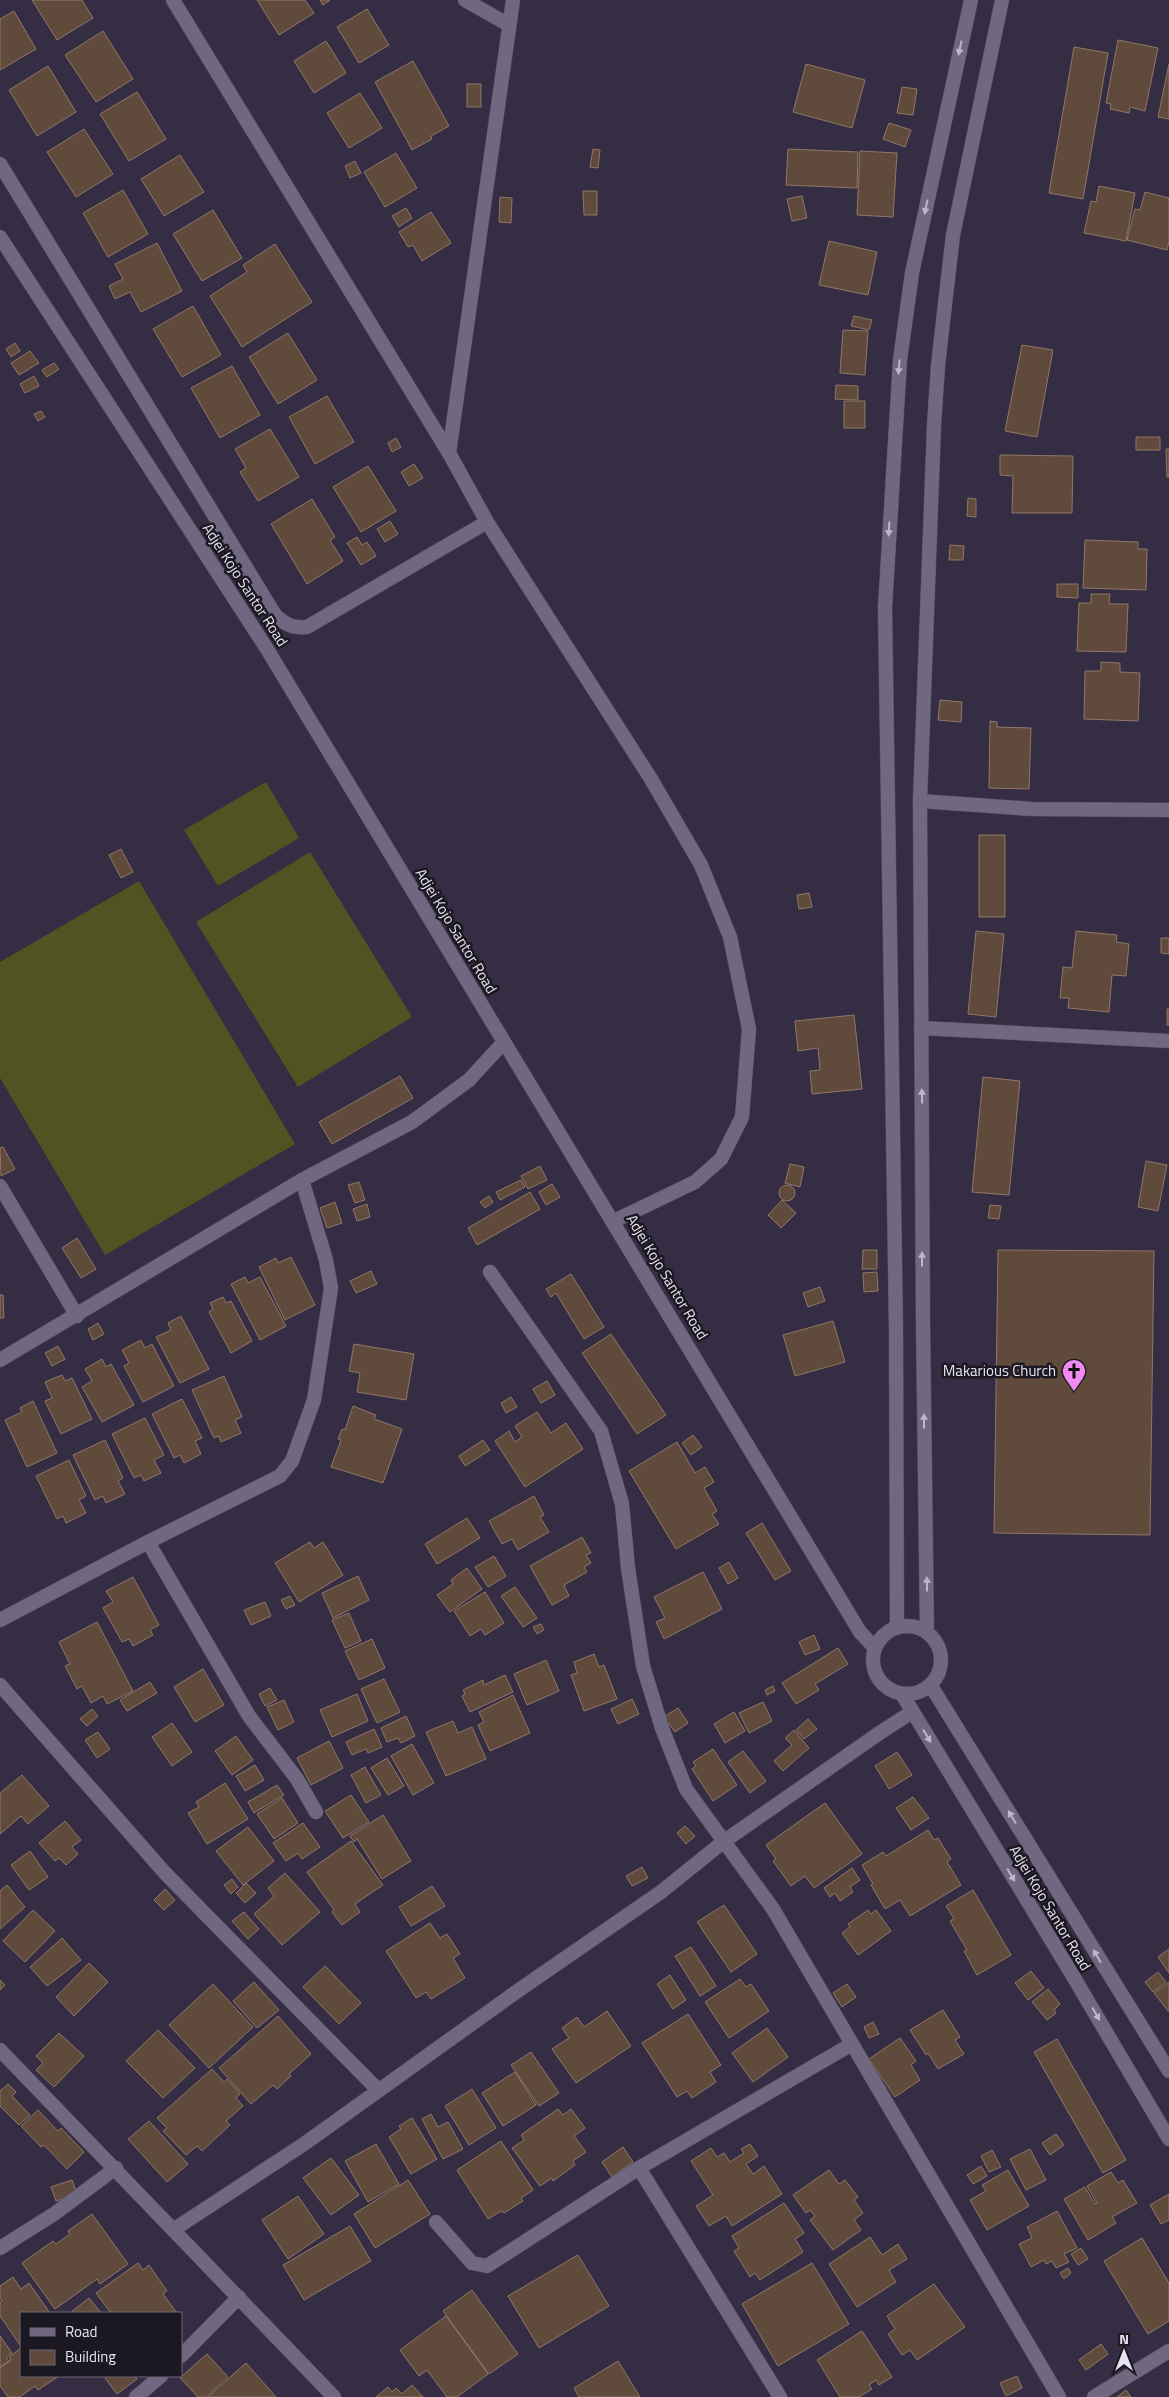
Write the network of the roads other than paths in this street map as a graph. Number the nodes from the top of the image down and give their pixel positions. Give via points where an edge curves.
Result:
1 (173, 0) edge
2 (465, 0) edge
3 (513, 0) edge
4 (970, 0) edge
5 (1002, 0) edge
6 (508, 25) junction
7 (0, 164) edge
8 (0, 237) edge
9 (6, 259) edge
10 (449, 453) junction
11 (487, 522) junction
12 (920, 801) junction
13 (1169, 810) edge
14 (921, 1028) junction
15 (1169, 1041) edge
16 (504, 1042) junction
17 (302, 1180) junction
18 (0, 1186) edge
19 (614, 1221) junction
20 (490, 1272) dead end
21 (77, 1316) junction
22 (0, 1360) edge
23 (148, 1542) junction
24 (0, 1620) edge
25 (898, 1627) junction
26 (927, 1632) junction
27 (875, 1648) junction
28 (0, 1685) edge
29 (931, 1686) junction
30 (902, 1694) junction
31 (912, 1712) junction
32 (316, 1812) dead end
33 (723, 1842) junction
34 (852, 2044) junction
35 (0, 2050) edge
36 (1169, 2071) edge
37 (378, 2090) junction
38 (1169, 2139) edge
39 (116, 2168) junction
40 (639, 2168) junction
41 (436, 2222) dead end
42 (173, 2230) junction
43 (0, 2248) edge
44 (239, 2297) junction
45 (1169, 2351) edge
46 (182, 2355) edge
47 (161, 2377) edge
48 (136, 2397) edge
49 (334, 2397) edge
50 (780, 2397) edge
51 (1059, 2397) edge
52 (1094, 2397) edge

1 - 10 street
2 - 6 street
3 - 6 street
4 -> 25 street via 912,273 901,351 885,608
5 - 12 street via 953,236 938,365 925,613
6 - 10 street
7 - 11 street via 275,615 285,624 294,628 307,627
8 - 9 street, Adjei Kojo Santor Road
9 - 16 street, Adjei Kojo Santor Road via 267,649
10 - 11 street
11 - 19 street via 646,771 700,865 730,937 749,1029 742,1117 721,1159 694,1182
12 - 13 street via 1032,809
12 - 14 street
14 - 15 street
26 -> 14 street
16 - 17 street via 469,1080 412,1122
16 - 19 street, Adjei Kojo Santor Road
17 - 21 street
17 - 23 street via 331,1288 314,1400 292,1462 280,1476
18 - 21 street
19 - 27 street, Adjei Kojo Santor Road via 860,1632
20 - 33 street via 601,1432 622,1504 628,1568 646,1674 662,1728 686,1789
21 - 22 street
23 - 24 street
23 - 32 street via 249,1716 297,1779
25 - 26 street via 913,1626
25 - 27 street via 884,1635
26 - 29 street via 937,1644 942,1658 940,1673
27 - 30 street via 873,1663 877,1678 888,1689
28 - 37 street via 165,1873
29 - 30 street via 917,1693
36 -> 29 street, Adjei Kojo Santor Road
30 - 31 street, Adjei Kojo Santor Road
31 - 33 street
31 -> 38 street, Adjei Kojo Santor Road
33 - 34 street via 773,1909
33 - 37 street via 661,1892
34 - 40 street
34 - 51 street
35 - 39 street
37 - 42 street via 304,2144
39 - 42 street
39 - 43 street via 54,2214
40 - 41 street via 487,2266 472,2263
40 - 50 street
42 - 44 street
44 - 46 street
44 - 49 street
45 - 52 street
47 - 48 street

